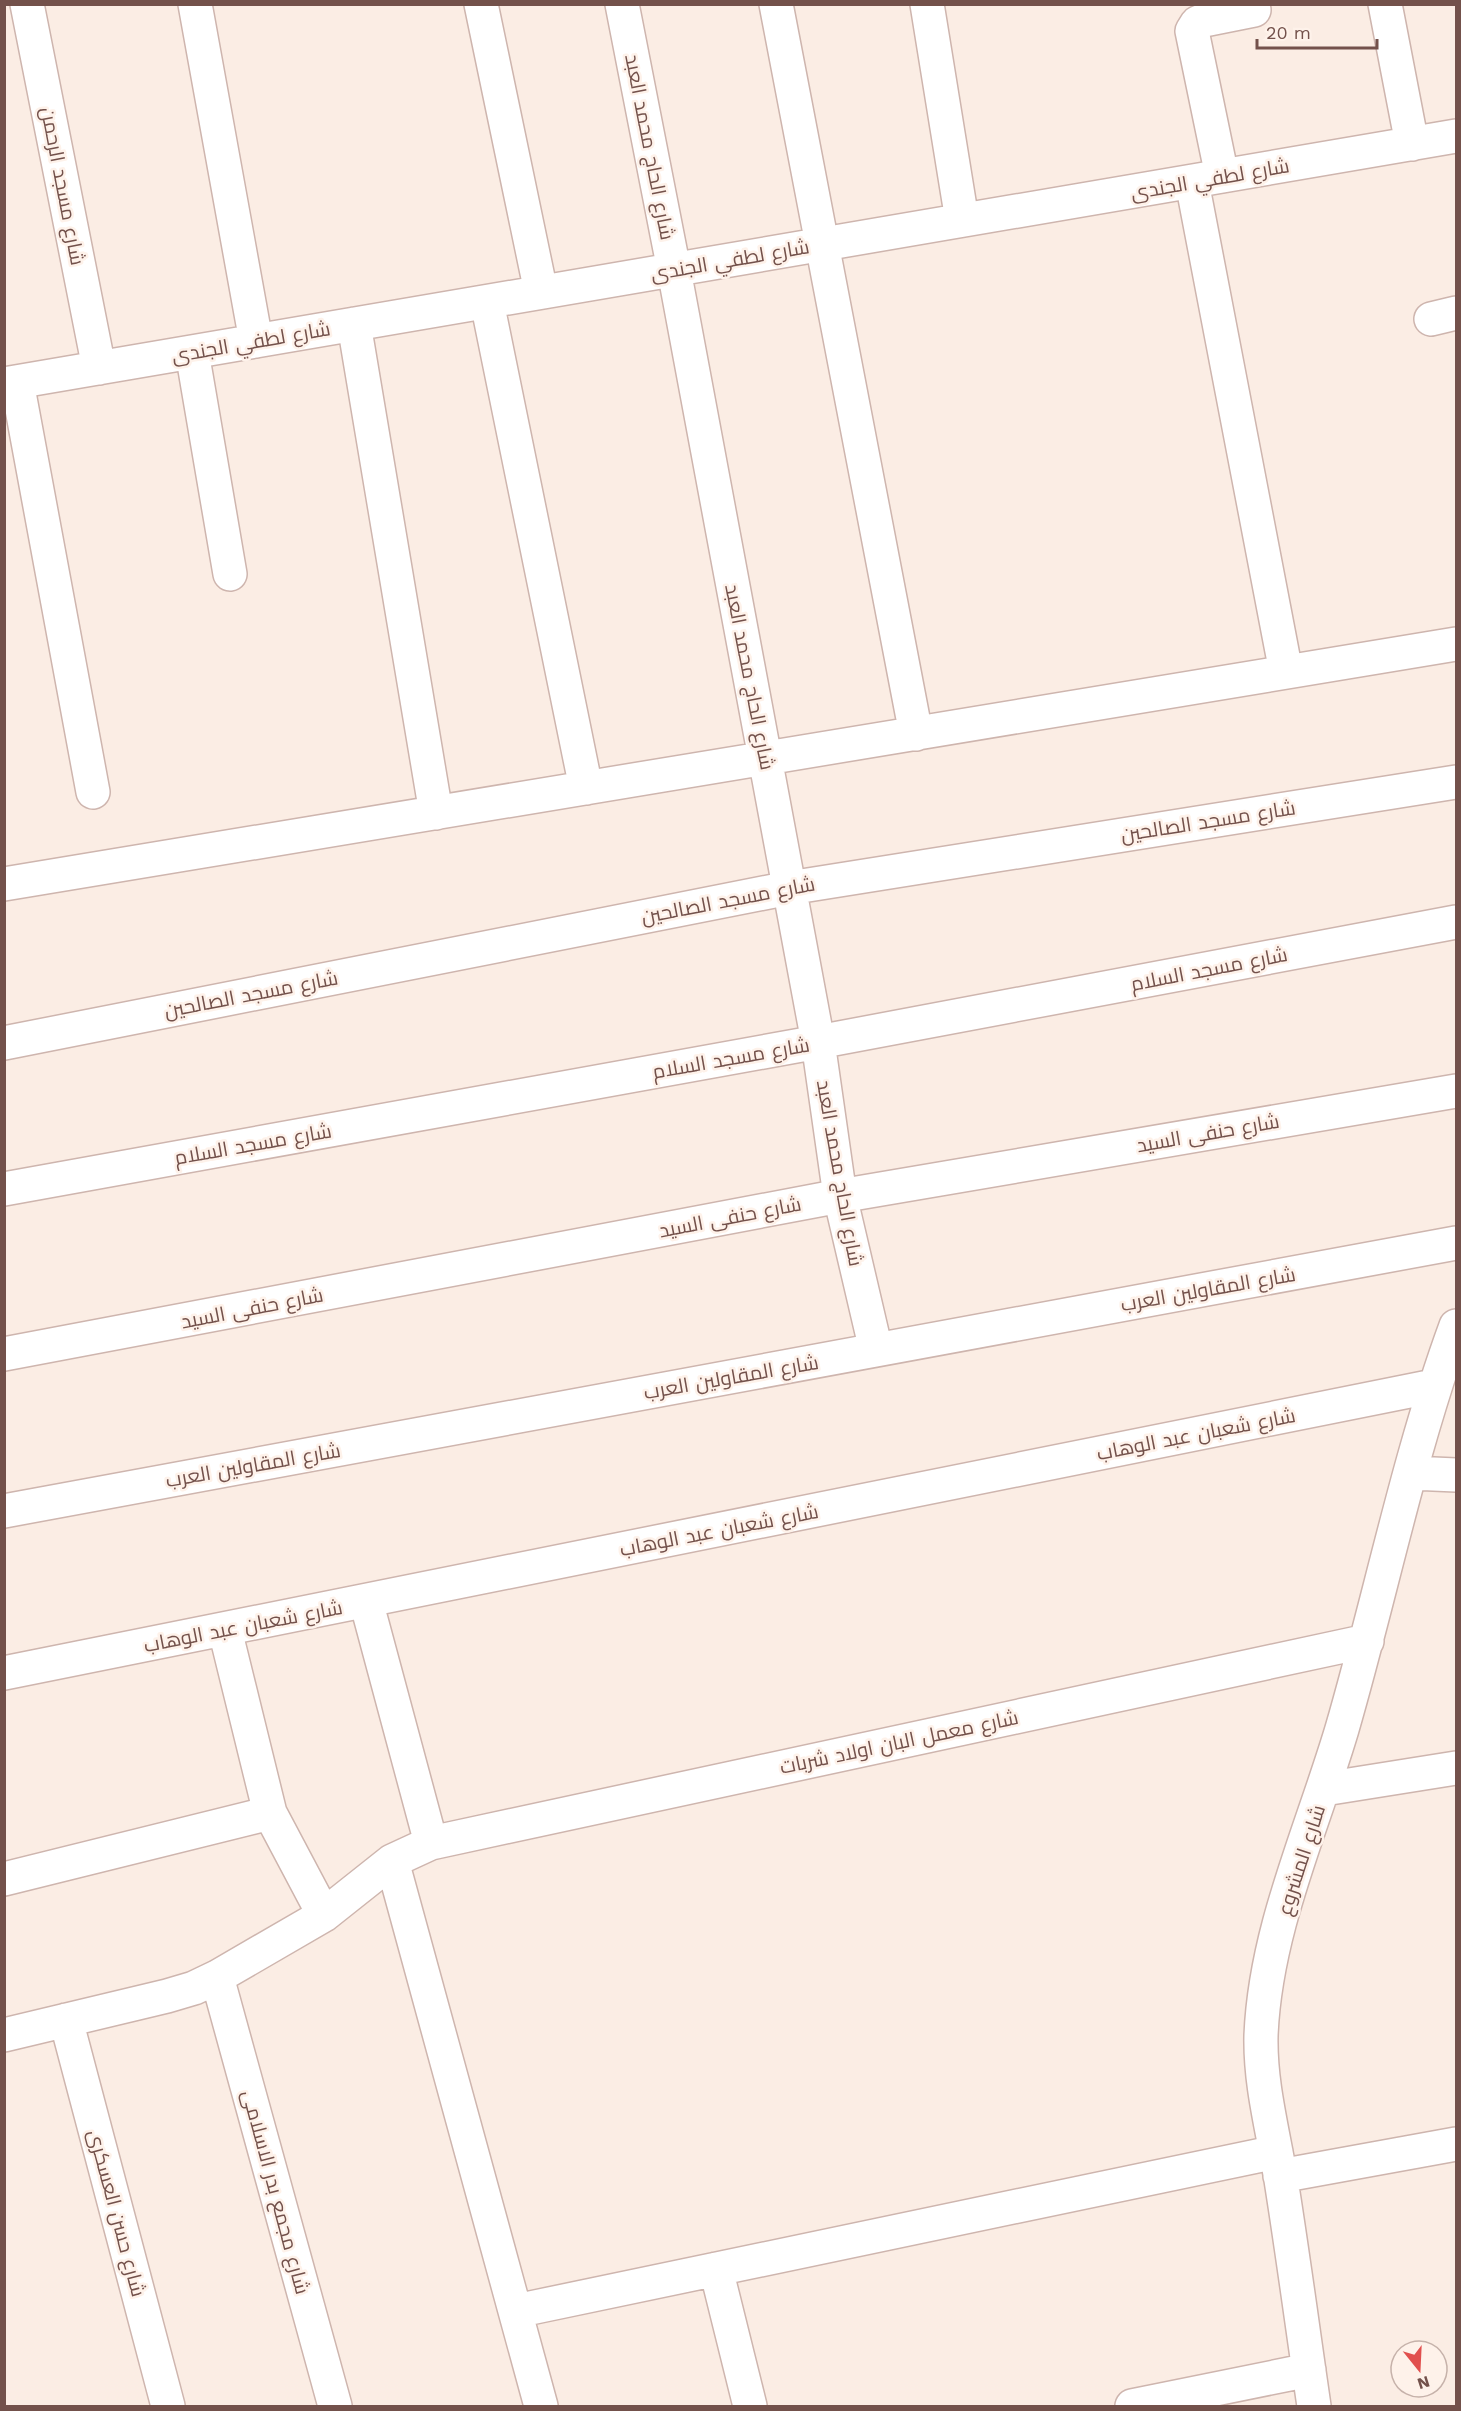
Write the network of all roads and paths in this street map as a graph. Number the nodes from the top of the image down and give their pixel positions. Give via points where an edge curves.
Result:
1 (27, 4) edge
2 (195, 4) edge
3 (481, 4) edge
4 (622, 4) edge
5 (776, 4) edge
6 (927, 4) edge
7 (1385, 4) edge
8 (1254, 10) dead end
9 (1456, 136) edge
10 (1412, 144) junction
11 (1207, 179) junction
12 (962, 220) junction
13 (823, 243) junction
14 (674, 270) junction
15 (541, 292) junction
16 (487, 302) junction
17 (354, 324) junction
18 (256, 341) junction
19 (192, 352) junction
20 (99, 368) junction
21 (11, 383) edge
22 (230, 574) dead end
23 (1456, 644) edge
24 (1286, 672) junction
25 (916, 734) junction
26 (765, 758) junction
27 (1456, 782) edge
28 (586, 788) junction
29 (93, 792) dead end
30 (436, 813) junction
31 (4, 884) edge
32 (789, 888) junction
33 (1456, 922) edge
34 (818, 1042) junction
35 (4, 1043) edge
36 (1456, 1091) edge
37 (4, 1189) edge
38 (840, 1196) junction
39 (1456, 1243) edge
40 (1456, 1326) edge
41 (876, 1350) junction
42 (4, 1354) edge
43 (1434, 1386) junction
44 (1411, 1473) junction
45 (1456, 1475) edge
46 (4, 1511) edge
47 (366, 1601) junction
48 (225, 1630) junction
49 (1367, 1641) junction
50 (4, 1673) edge
51 (1456, 1768) edge
52 (1324, 1789) junction
53 (270, 1813) junction
54 (431, 1843) junction
55 (393, 1861) junction
56 (4, 1879) edge
57 (324, 1916) junction
58 (217, 1977) junction
59 (66, 2020) junction
60 (4, 2036) edge
61 (1456, 2144) edge
62 (1278, 2164) junction
63 (717, 2269) junction
64 (516, 2312) junction
65 (1309, 2370) junction
66 (168, 2406) edge
67 (335, 2406) edge
68 (541, 2406) edge
69 (750, 2406) edge
70 (1132, 2406) edge
71 (1314, 2406) edge

1 - 20 street, شارع مسجد الرحمن
2 - 18 street
3 - 15 street
4 - 14 street, شارع الحاج محمد العبد
5 - 13 street
6 - 12 street
7 - 10 street
8 - 11 street via 1204,20 1192,31
9 - 10 street, شارع لطفي الجندى
10 - 11 street, شارع لطفي الجندى
11 - 12 street, شارع لطفي الجندى
11 - 24 street
12 - 13 street, شارع لطفي الجندى
13 - 14 street, شارع لطفي الجندى
13 - 25 street
14 - 15 street, شارع لطفي الجندى
14 - 26 street, شارع الحاج محمد العبد
15 - 16 street, شارع لطفي الجندى
16 - 17 street, شارع لطفي الجندى
16 - 28 street
17 - 18 street, شارع لطفي الجندى
17 - 30 street
18 - 19 street, شارع لطفي الجندى
19 - 20 street, شارع لطفي الجندى
19 - 22 street
20 - 21 street, شارع لطفي الجندى
21 - 29 street
23 - 24 street
24 - 25 street
25 - 26 street
26 - 28 street
26 - 32 street, شارع الحاج محمد العبد
27 - 32 street, شارع مسجد الصالحين
28 - 30 street
30 - 31 street
32 - 34 street, شارع الحاج محمد العبد
32 - 35 street, شارع مسجد الصالحين
33 - 34 street, شارع مسجد السلام
34 - 37 street, شارع مسجد السلام
34 - 38 street, شارع الحاج محمد العبد
36 - 38 street, شارع حنفى السيد
38 - 41 street, شارع الحاج محمد العبد
38 - 42 street, شارع حنفى السيد
39 - 41 street, شارع المقاولين العرب
40 - 43 street, شارع المشروع
41 - 46 street, شارع المقاولين العرب
43 - 44 street, شارع المشروع
43 - 47 street, شارع شعبان عبد الوهاب
44 - 45 street
44 - 49 street, شارع المشروع
47 - 48 street, شارع شعبان عبد الوهاب
47 - 54 street
48 - 50 street, شارع شعبان عبد الوهاب
48 - 53 street
49 - 52 street, شارع المشروع
49 - 54 street, شارع معمل البان اولاد شربات
51 - 52 street
52 - 62 street, شارع المشروع via 1291,1884 1267,1973 1261,2037 1263,2092
53 - 56 street
53 - 57 street
54 - 55 street, شارع معمل البان اولاد شربات
55 - 57 street, شارع معمل البان اولاد شربات
55 - 64 street
57 - 58 street, شارع معمل البان اولاد شربات
58 - 59 street, شارع معمل البان اولاد شربات via 167,1996
58 - 67 street, شارع مجمع بدر الاسلامى
59 - 60 street, شارع معمل البان اولاد شربات
59 - 66 street, شارع حسن العسكرى
61 - 62 street
62 - 63 street
62 - 65 street, شارع المشروع
63 - 64 street
63 - 69 street
64 - 68 street
65 - 70 street
65 - 71 street, شارع المشروع

